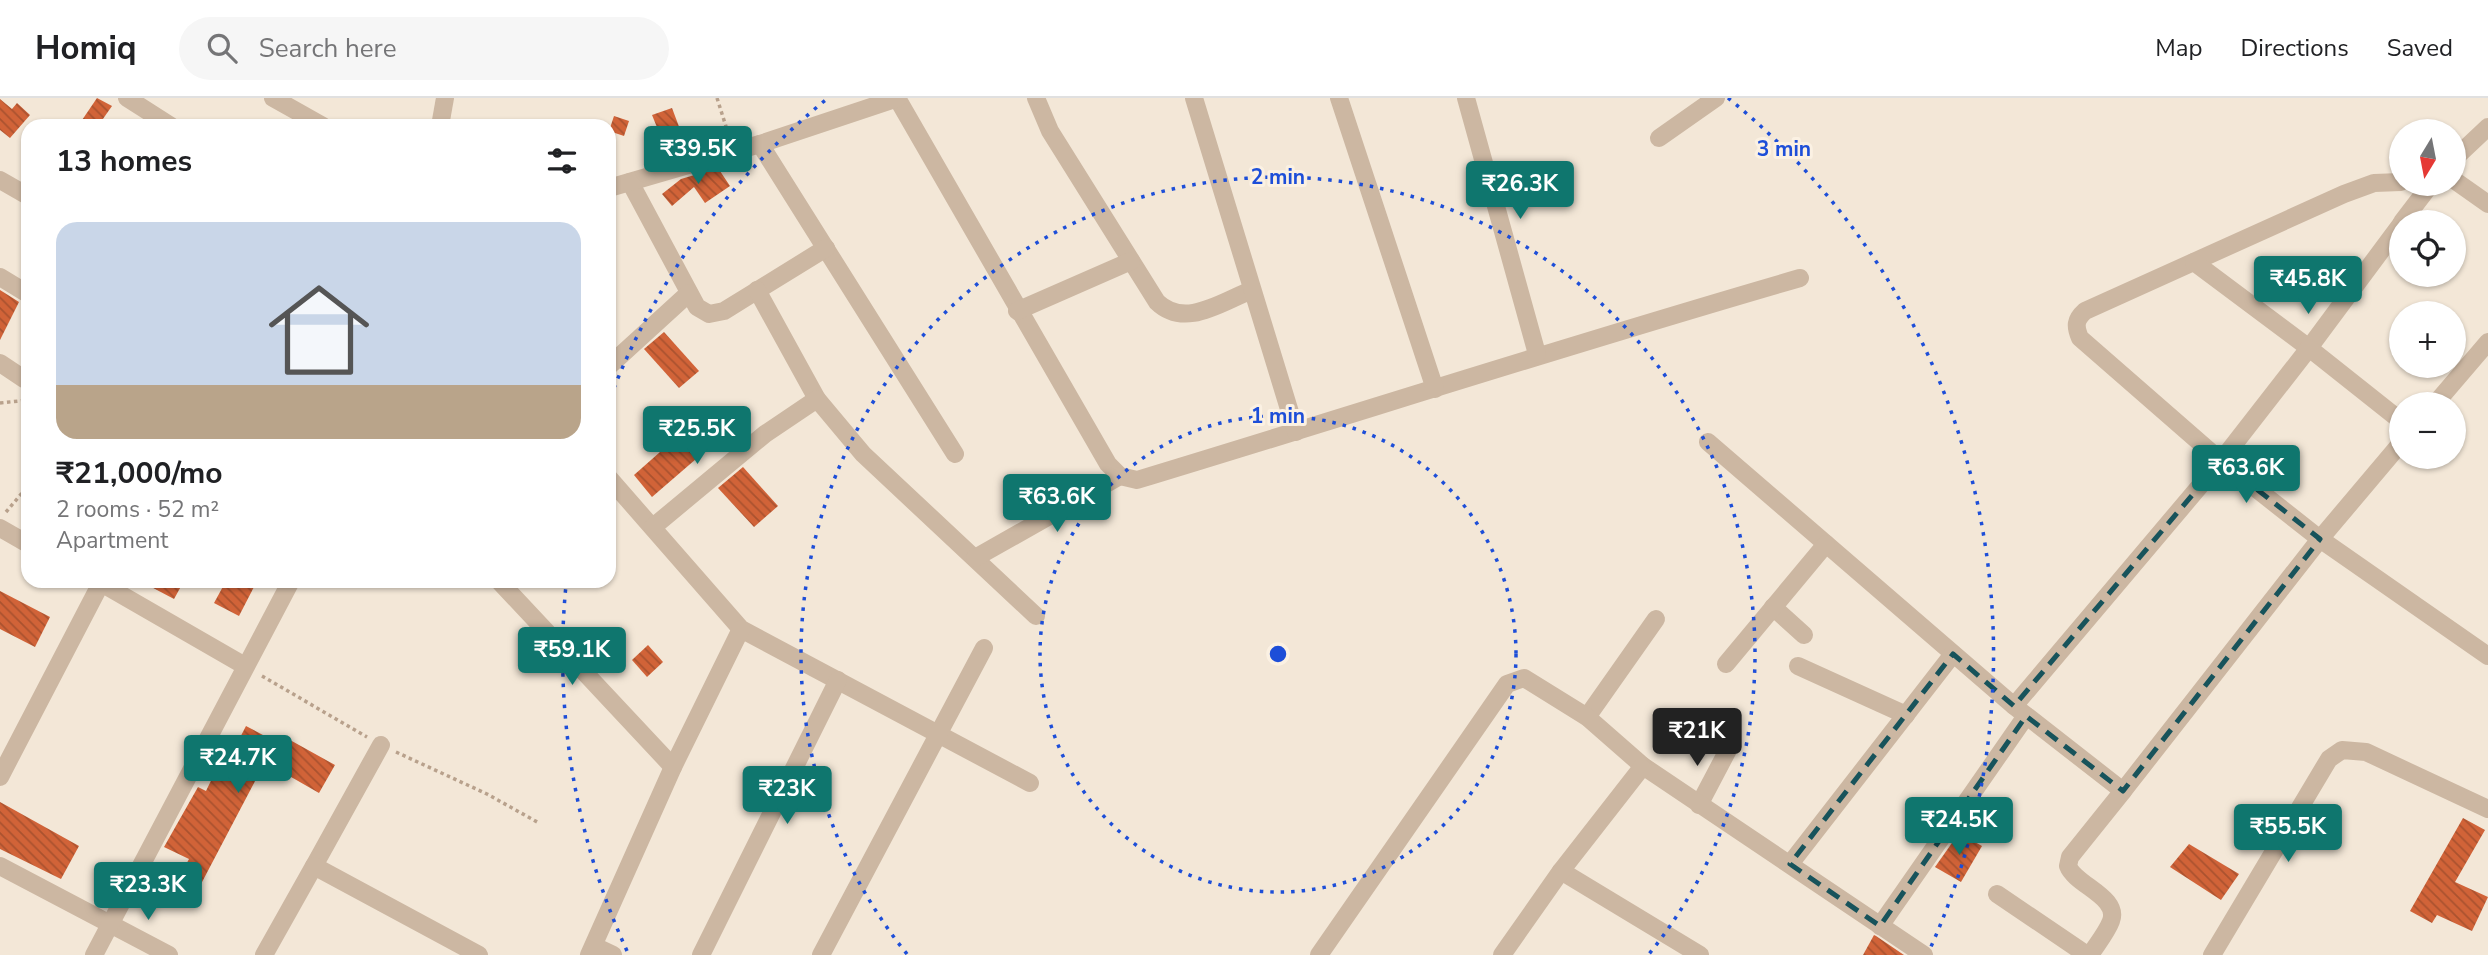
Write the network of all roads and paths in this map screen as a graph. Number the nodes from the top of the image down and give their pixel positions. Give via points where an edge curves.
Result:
1 (127, 98) edge
2 (272, 98) edge
3 (445, 98) edge
4 (717, 98) edge
5 (897, 98) edge
6 (1036, 98) edge
7 (1194, 98) edge
8 (1339, 98) edge
9 (1466, 98) edge
10 (1716, 98) edge
11 (160, 119) edge
12 (310, 119) edge
13 (441, 119) edge
14 (2488, 127) edge
15 (1659, 138) dead end
16 (760, 144) junction
17 (2466, 148) edge
18 (734, 151) junction
19 (0, 180) edge
20 (630, 182) junction
21 (2389, 183) edge
22 (616, 186) edge
23 (2466, 188) edge
24 (21, 192) edge
25 (2488, 204) edge
26 (2389, 240) edge
27 (826, 248) junction
28 (1131, 261) junction
29 (2194, 262) junction
30 (0, 277) edge
31 (1800, 278) dead end
32 (21, 290) edge
33 (757, 290) junction
34 (1252, 290) junction
35 (689, 293) junction
36 (1017, 311) junction
37 (2488, 342) edge
38 (2309, 348) junction
39 (1537, 354) junction
40 (616, 360) edge
41 (0, 363) edge
42 (21, 377) edge
43 (1435, 389) junction
44 (2445, 392) edge
45 (817, 399) junction
46 (21, 401) edge
47 (0, 403) edge
48 (2389, 411) edge
49 (1296, 432) junction
50 (1708, 442) dead end
51 (955, 454) dead end
52 (2389, 457) edge
53 (2221, 461) junction
54 (1120, 476) junction
55 (616, 486) edge
56 (21, 494) edge
57 (0, 519) edge
58 (653, 527) junction
59 (0, 528) edge
60 (21, 540) edge
61 (2320, 540) junction
62 (1826, 544) junction
63 (975, 558) junction
64 (96, 588) edge
65 (109, 588) edge
66 (288, 588) edge
67 (506, 588) edge
68 (1773, 607) junction
69 (1037, 616) dead end
70 (1656, 619) dead end
71 (741, 629) junction
72 (1804, 635) dead end
73 (984, 648) dead end
74 (1953, 654) junction
75 (2488, 656) edge
76 (1726, 664) dead end
77 (245, 666) junction
78 (1798, 666) dead end
79 (838, 680) junction
80 (2020, 711) junction
81 (1906, 715) junction
82 (1587, 717) junction
83 (938, 734) junction
84 (381, 745) dead end
85 (1729, 748) dead end
86 (1643, 766) junction
87 (673, 767) junction
88 (0, 777) edge
89 (1030, 783) dead end
90 (2123, 791) junction
91 (1699, 806) junction
92 (2488, 809) edge
93 (1790, 864) junction
94 (0, 866) edge
95 (314, 866) junction
96 (1561, 871) junction
97 (1997, 894) dead end
98 (109, 922) junction
99 (1880, 926) junction
100 (592, 951) edge
101 (94, 955) edge
102 (169, 955) edge
103 (264, 955) edge
104 (479, 955) edge
105 (612, 955) edge
106 (701, 955) edge
107 (821, 955) edge
108 (1319, 955) edge
109 (1502, 955) edge
110 (1700, 955) edge
111 (1924, 955) edge
112 (2089, 955) edge
113 (2211, 955) edge

1 - 11 street
2 - 12 street
3 - 13 street
4 - 18 path
5 - 16 street
5 - 36 street
6 - 28 street via 1050,131
7 - 34 street
8 - 43 street
9 - 39 street
10 - 15 street
14 - 17 street
16 - 18 street
16 - 27 street
18 - 20 street
19 - 24 street
20 - 22 street
20 - 35 street
21 - 29 street via 2374,183 2344,194
23 - 25 street
26 - 38 street
27 - 33 street
27 - 51 street
28 - 34 street via 1157,302 1175,315 1187,316
28 - 36 street
29 - 38 street
29 - 53 street via 2085,311 2075,327 2080,338
30 - 32 street
31 - 39 street
33 - 35 street via 724,311 709,314 697,307
33 - 45 street
34 - 49 street
35 - 40 street
36 - 54 street via 1108,464
37 - 44 street
38 - 48 street
38 - 53 street
39 - 43 street
41 - 42 street
43 - 49 street
45 - 58 street via 765,435
45 - 63 street via 863,454
46 - 47 path
49 - 54 street via 1137,480
50 - 62 street
52 - 61 street
53 - 61 street
53 - 80 street
54 - 63 street
55 - 58 street
56 - 57 path
58 - 71 street
59 - 60 street
61 - 75 street
61 - 90 street
62 - 68 street
62 - 74 street
63 - 69 street
64 - 88 street
65 - 77 street
66 - 77 street
67 - 87 street
68 - 72 street
68 - 76 street
70 - 82 street
71 - 79 street
71 - 87 street
73 - 83 street
74 - 80 street
74 - 81 street
77 - 98 street
78 - 81 street
79 - 83 street
79 - 106 street
80 - 90 street
80 - 99 street
81 - 93 street
82 - 86 street
82 - 108 street via 1532,681 1516,678 1507,684
83 - 89 street
83 - 107 street
84 - 95 street
85 - 91 street
86 - 91 street
86 - 96 street
87 - 100 street
90 - 112 street via 2070,857 2068,866 2075,878 2112,909 2112,919
91 - 93 street
92 - 113 street via 2366,751 2342,750 2329,759
93 - 99 street
94 - 98 street
95 - 103 street
95 - 104 street
96 - 109 street
96 - 110 street
97 - 112 street
98 - 101 street
98 - 102 street
99 - 111 street
100 - 105 street

